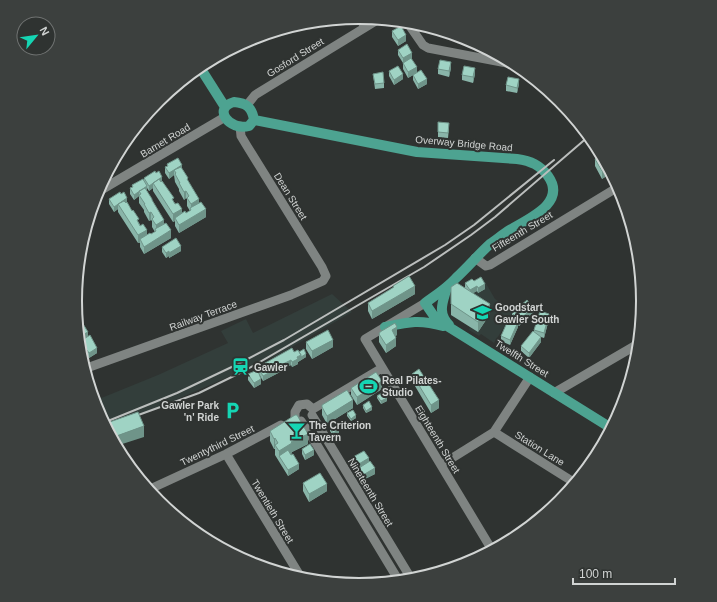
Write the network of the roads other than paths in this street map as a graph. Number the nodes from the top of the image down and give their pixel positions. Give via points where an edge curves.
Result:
1 (363, 24) edge
2 (369, 25) edge
3 (365, 27) junction
4 (412, 29) edge
5 (500, 63) edge
6 (203, 73) edge
7 (247, 104) junction
8 (225, 112) junction
9 (254, 120) junction
10 (240, 126) junction
11 (107, 186) edge
12 (612, 191) edge
13 (476, 258) junction
14 (326, 276) joint
15 (447, 287) junction
16 (425, 303) junction
17 (385, 327) junction
18 (452, 328) junction
19 (631, 348) edge
20 (90, 367) edge
21 (382, 368) junction
22 (530, 377) junction
23 (554, 393) junction
24 (312, 412) junction
25 (298, 419) junction
26 (606, 425) edge
27 (494, 432) junction
28 (226, 454) junction
29 (441, 465) junction
30 (570, 480) edge
31 (154, 488) edge
32 (489, 545) edge
33 (297, 571) edge
34 (408, 574) edge
35 (397, 576) edge

1 - 3 street
2 - 3 street, Gosford Street
3 - 7 street, Gosford Street via 255,95
4 - 5 street via 423,45 432,50
6 - 8 main road
7 - 8 main road via 228,103
7 - 9 main road via 253,112
8 - 10 main road via 232,124
8 - 11 street, Barnet Road
9 - 10 main road via 249,126
9 - 13 main road, Overway Bridge Road via 417,152 517,159 538,165 551,181 553,188 549,204 496,240
10 - 14 street, Dean Street via 246,146
12 - 13 street, Fifteenth Street via 490,265 482,264
13 - 15 main road
14 - 20 street, Railway Terrace via 320,283 291,295
15 - 16 main road
15 - 18 main road via 441,308 443,318
16 - 17 street
16 - 18 main road, Twelfth Street via 436,319
17 - 18 main road via 407,322 426,322
17 - 21 street, Eighteenth Street via 365,340
18 - 22 main road, Twelfth Street
19 - 23 street
21 - 24 street
21 - 29 street, Eighteenth Street
22 - 23 main road, Twelfth Street
22 - 27 street
23 - 26 main road, Twelfth Street
24 - 25 street via 308,420
24 - 25 street via 307,404 299,405 294,412
24 - 34 street, Nineteenth Street
25 - 28 street, Twentythird Street
25 - 35 street via 317,445
27 - 29 street
27 - 30 street, Station Lane
28 - 31 street, Twentythird Street
28 - 33 street, Twentieth Street
29 - 32 street, Eighteenth Street

